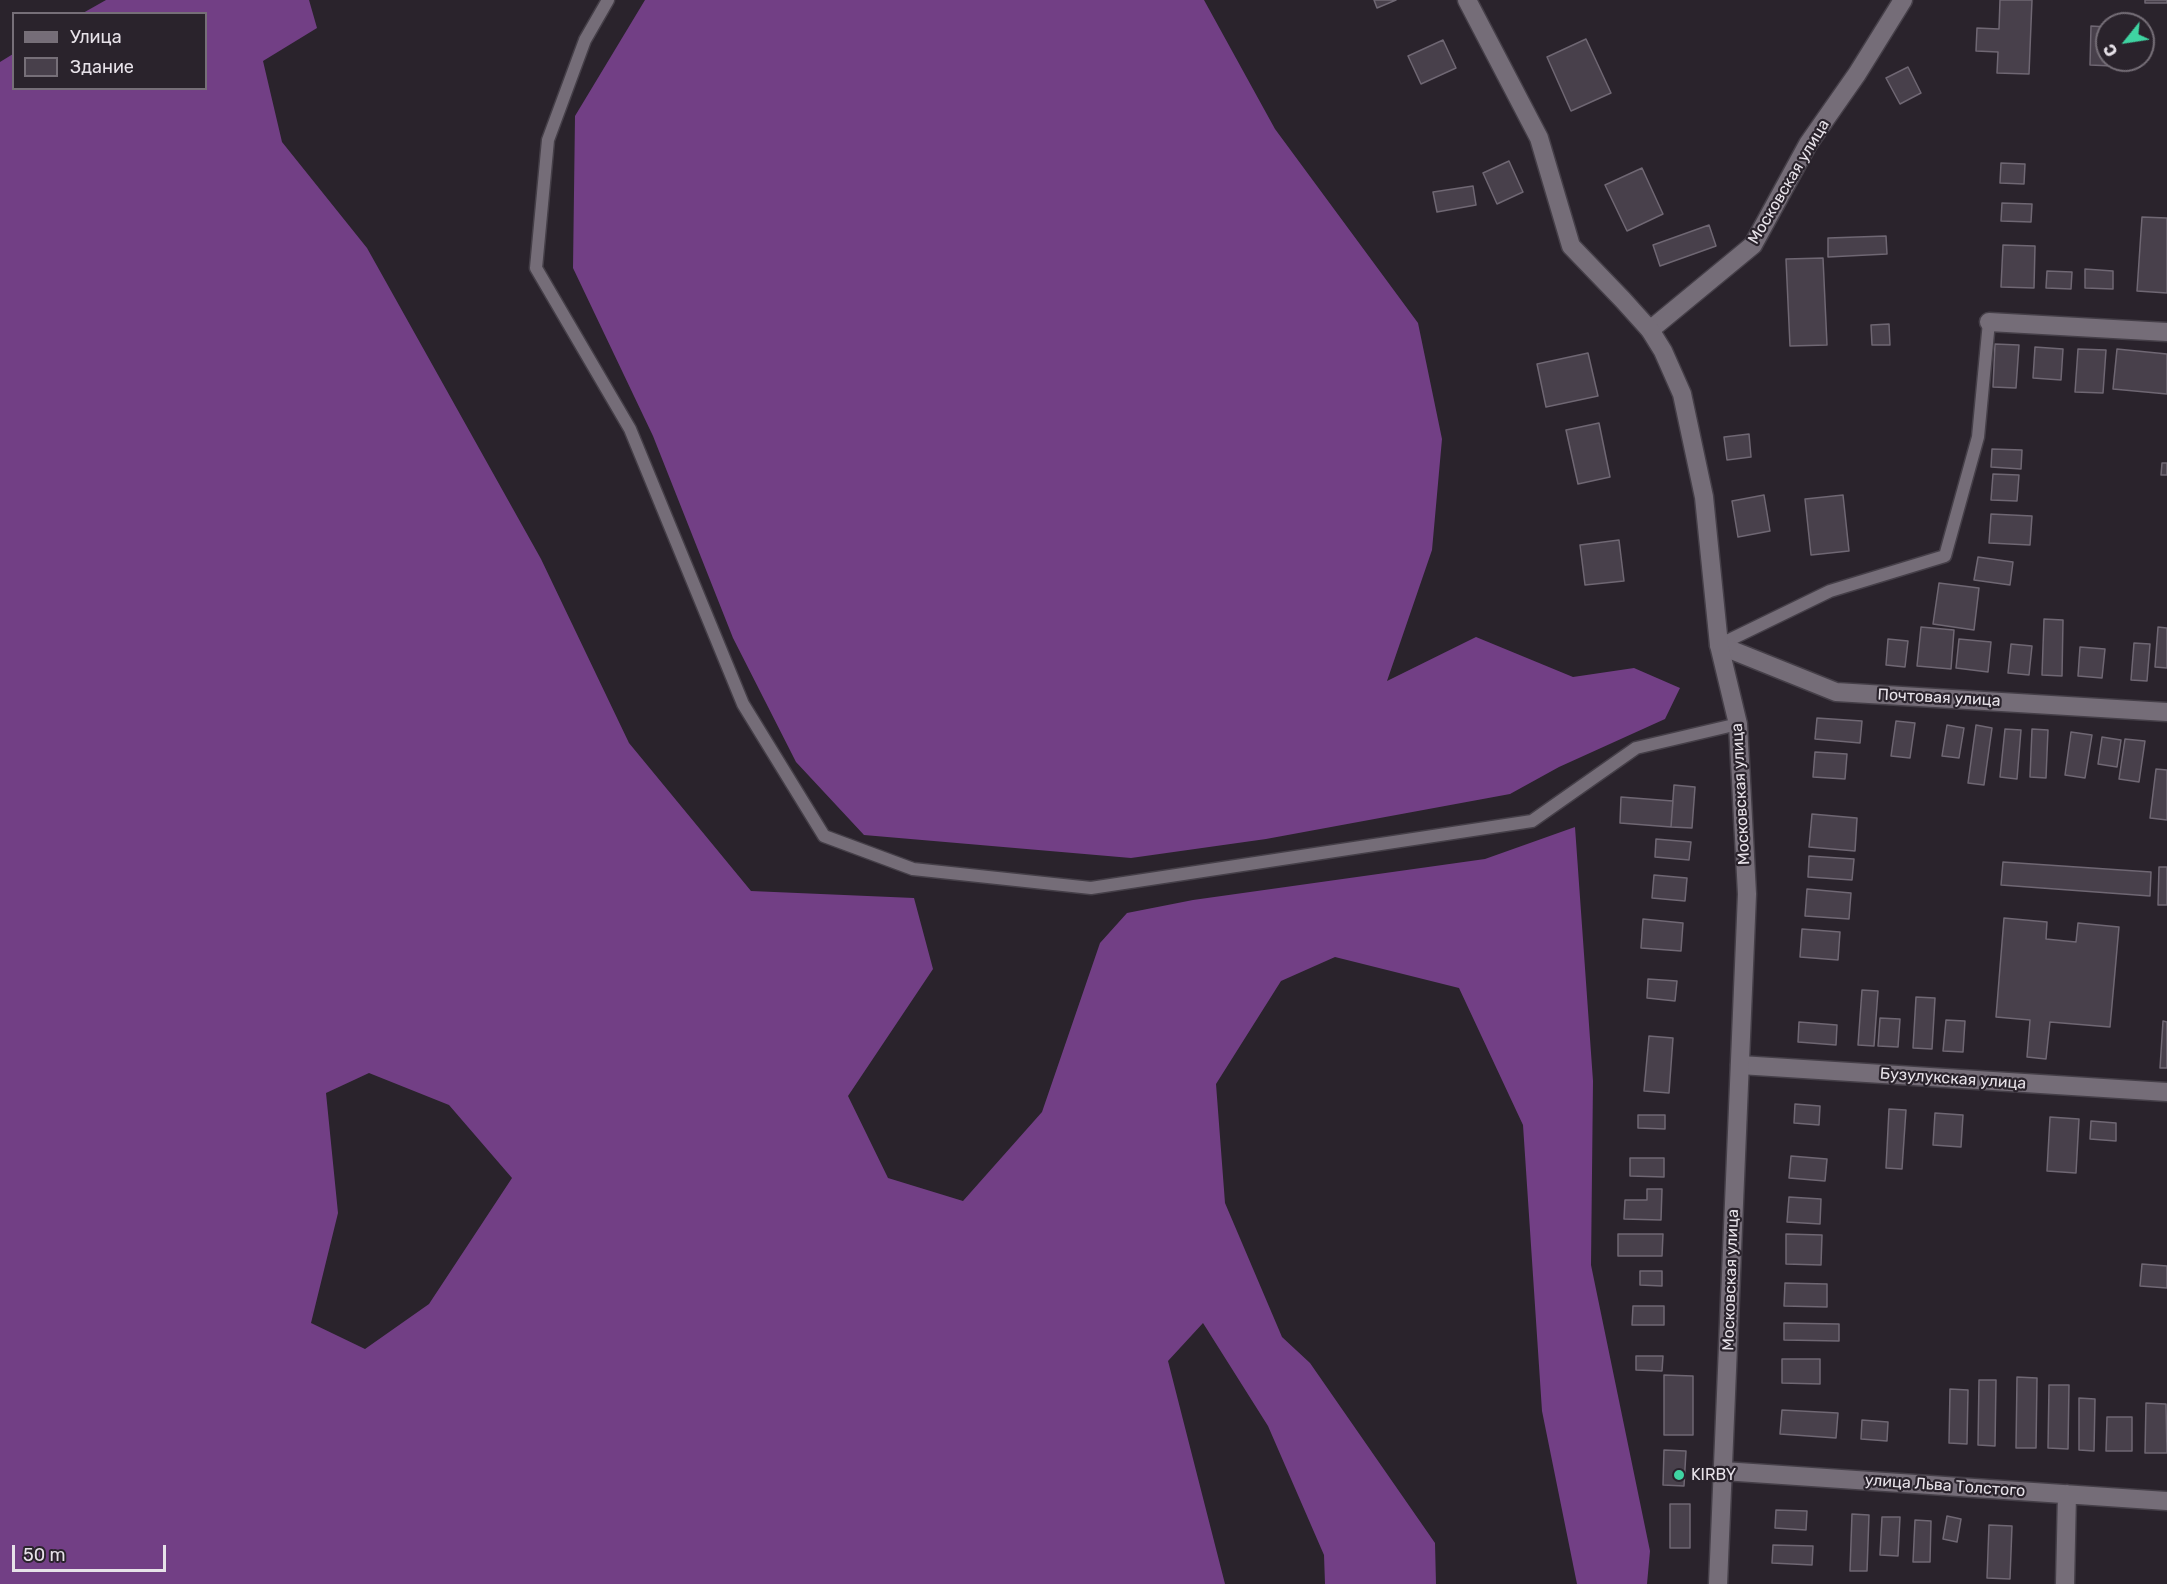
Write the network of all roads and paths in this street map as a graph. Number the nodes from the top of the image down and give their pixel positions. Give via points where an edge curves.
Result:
1 (608, 0) edge
2 (1467, 0) edge
3 (1903, 0) edge
4 (1989, 322) joint
5 (1650, 330) junction
6 (2167, 332) edge
7 (1719, 645) junction
8 (2167, 712) edge
9 (1738, 724) junction
10 (1740, 1065) junction
11 (2167, 1092) edge
12 (1723, 1471) junction
13 (2067, 1494) junction
14 (2167, 1501) edge
15 (1718, 1584) edge
16 (2065, 1584) edge

1 - 9 lane via 585,40 548,140 536,268 630,429 743,704 824,836 913,869 1091,888 1532,821 1636,748
2 - 5 street via 1539,138 1571,246
3 - 5 street, Московская улица via 1808,144 1754,245
4 - 6 street
4 - 7 lane via 1978,437 1946,556 1830,591
5 - 7 street, Московская улица via 1682,394 1704,497
7 - 8 street, Почтовая улица via 1836,692
7 - 9 street, Московская улица
9 - 10 street, Московская улица via 1747,894
10 - 11 street, Бузулукская улица
10 - 12 street, Московская улица
12 - 13 street, улица Льва Толстого
12 - 15 street, Московская улица
13 - 14 street, улица Льва Толстого
13 - 16 street

